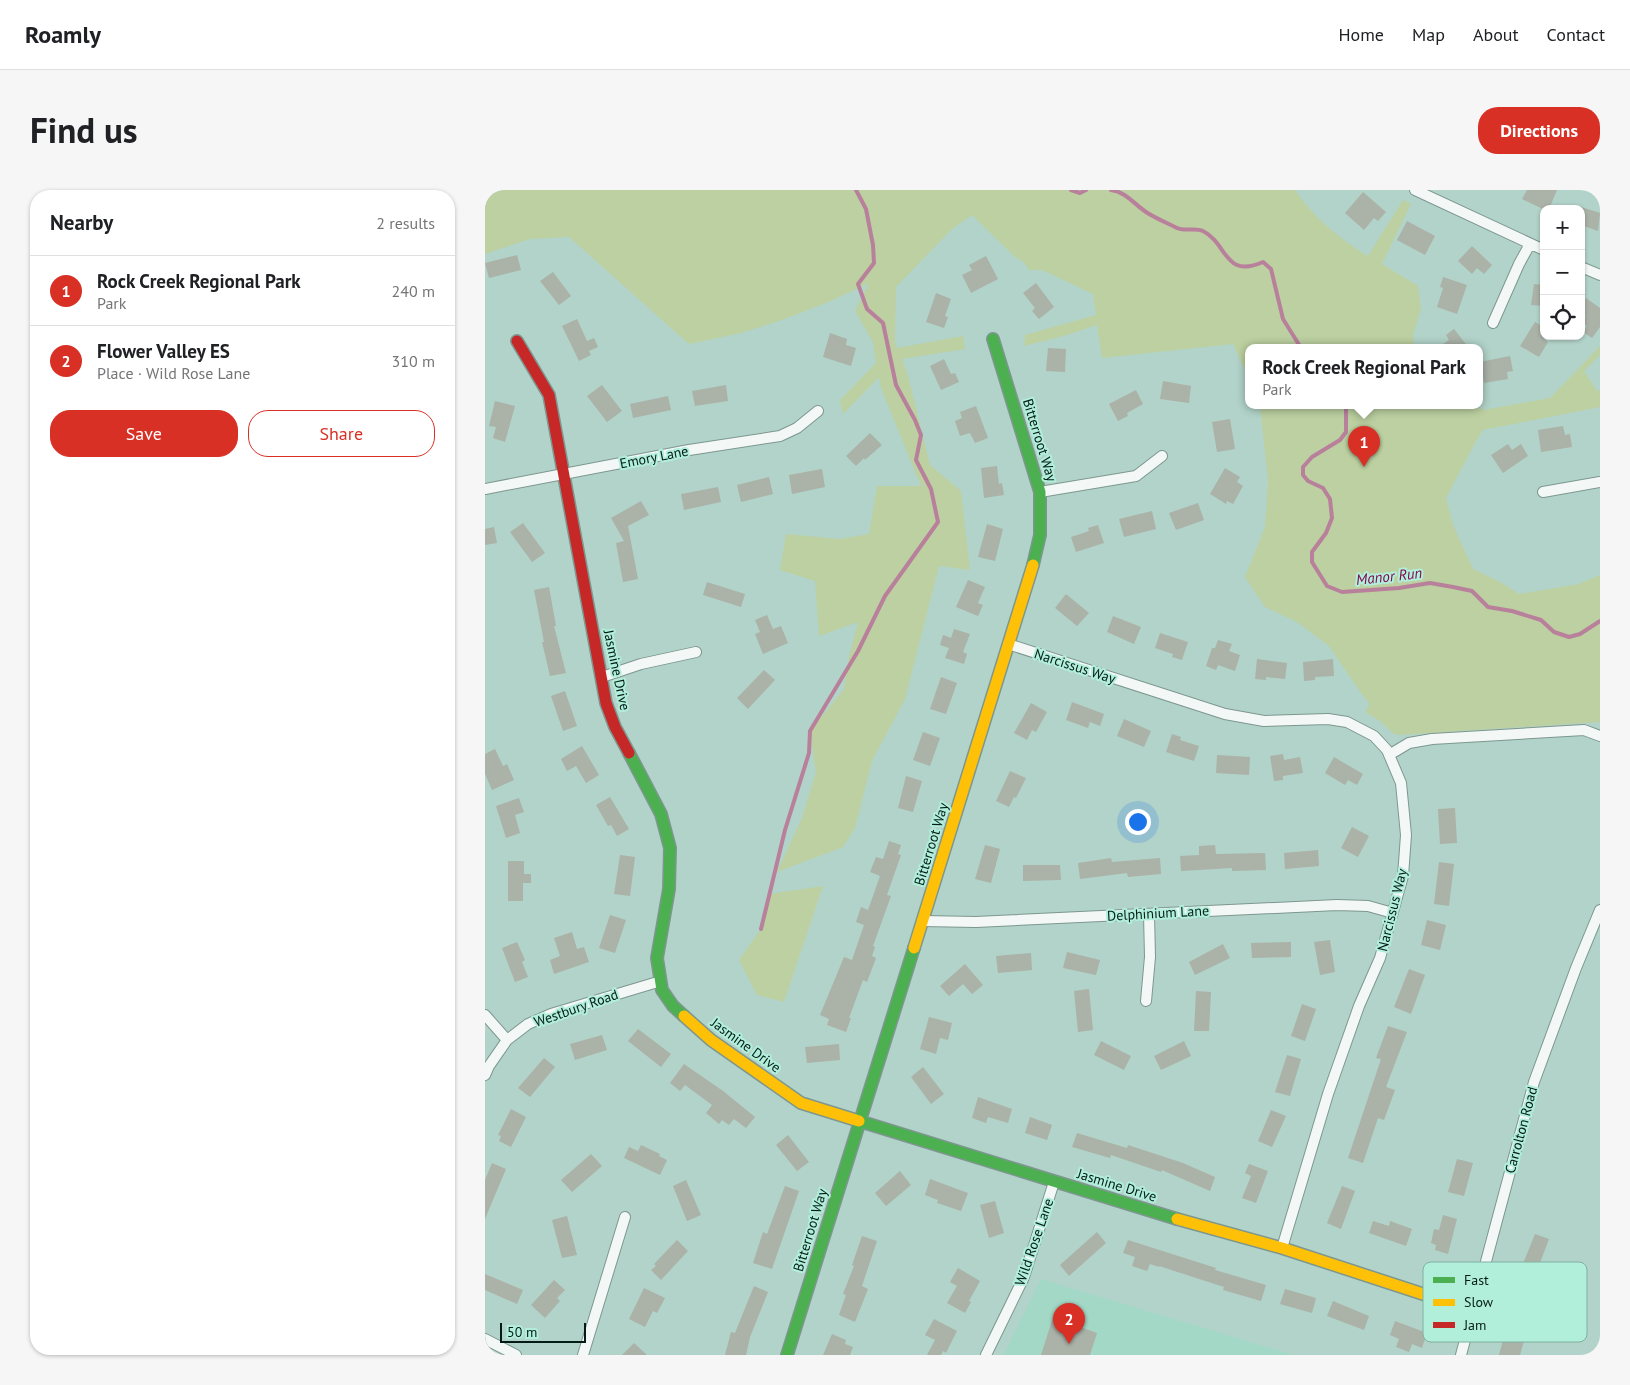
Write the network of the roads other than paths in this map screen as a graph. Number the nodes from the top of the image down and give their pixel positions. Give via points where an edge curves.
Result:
1 (1415, 190) edge
2 (1530, 244) junction
3 (1540, 248) edge
4 (1585, 269) edge
5 (1600, 275) edge
6 (1493, 323) dead end
7 (993, 339) dead end
8 (517, 341) dead end
9 (817, 412) dead end
10 (1162, 456) dead end
11 (565, 474) junction
12 (1600, 482) edge
13 (485, 489) edge
14 (1040, 492) junction
15 (1543, 492) dead end
16 (1008, 644) junction
17 (696, 652) dead end
18 (602, 677) junction
19 (1600, 736) edge
20 (1389, 755) junction
21 (1600, 910) edge
22 (1393, 913) junction
23 (1149, 914) junction
24 (922, 921) junction
25 (661, 981) junction
26 (1146, 1001) dead end
27 (485, 1015) edge
28 (507, 1040) junction
29 (485, 1075) edge
30 (859, 1122) junction
31 (1054, 1182) junction
32 (625, 1217) dead end
33 (1282, 1248) junction
34 (1485, 1262) edge
35 (1423, 1294) edge
36 (485, 1338) edge
37 (1464, 1342) edge
38 (516, 1355) edge
39 (583, 1355) edge
40 (787, 1355) edge
41 (986, 1355) edge
42 (1461, 1355) edge

1 - 2 street
2 - 3 street
2 - 6 street
4 - 5 street
7 - 14 street, Bitterroot Way
8 - 11 street, Jasmine Drive via 549,394
9 - 11 street, Emory Lane via 797,428 780,436
10 - 14 street via 1136,476
11 - 13 street, Emory Lane
11 - 18 street, Jasmine Drive
12 - 15 street
14 - 16 street, Bitterroot Way via 1040,535 1036,555
16 - 20 street, Narcissus Way via 1225,714 1264,721 1328,719 1347,722 1373,736
16 - 24 street, Bitterroot Way
17 - 18 street via 641,664
18 - 25 street, Jasmine Drive via 606,703 615,726 661,814 671,848 669,889 657,958
19 - 20 street via 1584,730 1432,739 1409,742
20 - 22 street, Narcissus Way via 1401,783 1406,835 1403,876
21 - 34 street, Carrolton Road via 1534,1082
22 - 23 street, Delphinium Lane via 1368,906 1337,904
22 - 33 street, Narcissus Way via 1380,958 1328,1094
23 - 24 street, Delphinium Lane via 976,922
23 - 26 street
24 - 30 street, Bitterroot Way
25 - 28 street, Westbury Road via 551,1014 528,1024
25 - 30 street, Jasmine Drive via 662,990 673,1006 711,1040 801,1103
27 - 28 street
28 - 29 street, Westbury Road
30 - 31 street, Jasmine Drive
30 - 40 street, Bitterroot Way
31 - 33 street, Jasmine Drive
31 - 41 street, Wild Rose Lane via 1024,1277
32 - 39 street
33 - 35 street, Jasmine Drive
36 - 38 street
37 - 42 street, Carrolton Road

